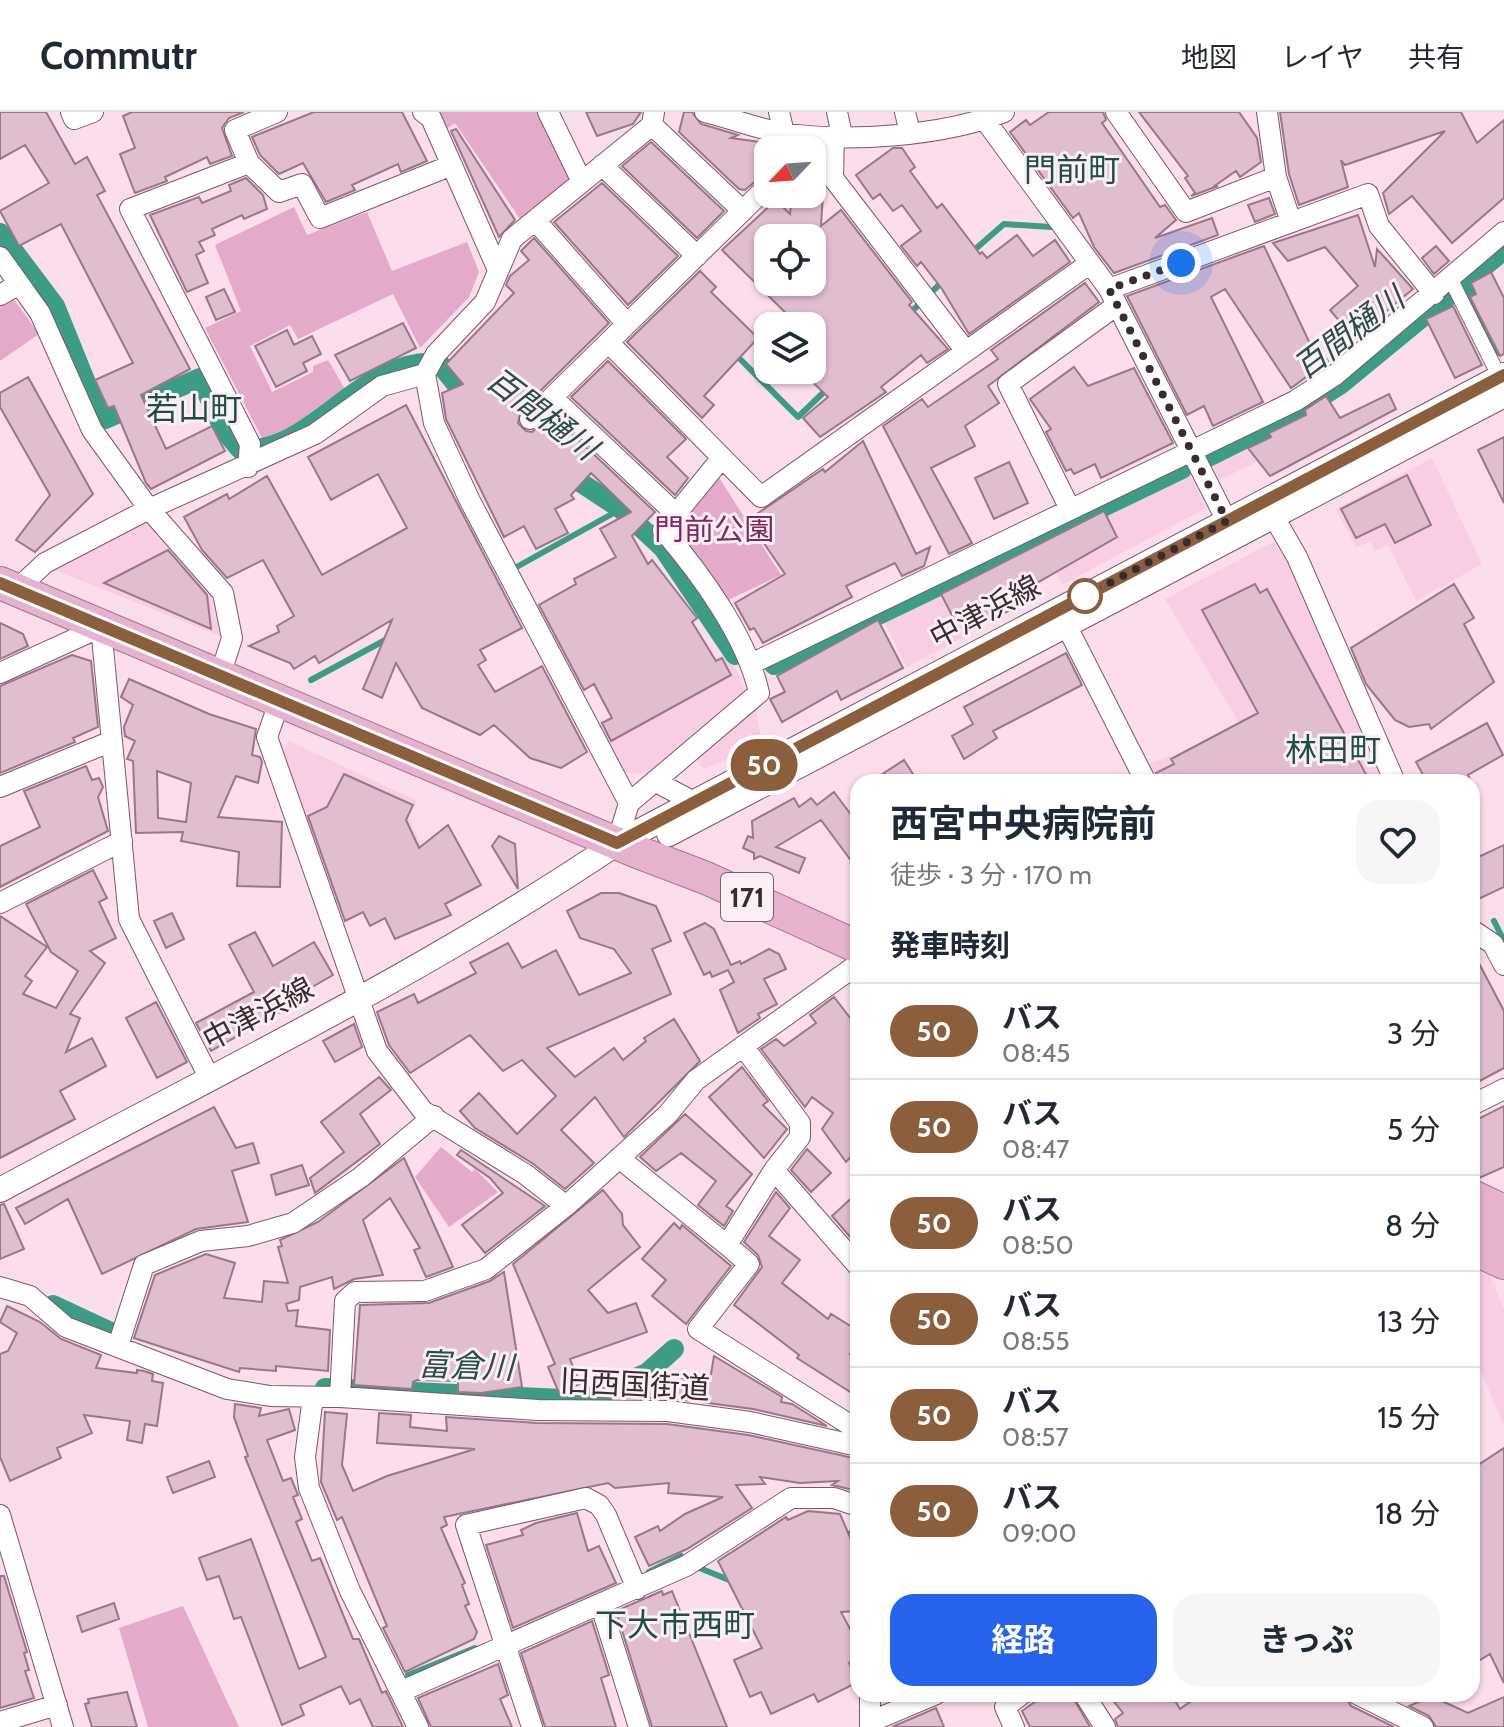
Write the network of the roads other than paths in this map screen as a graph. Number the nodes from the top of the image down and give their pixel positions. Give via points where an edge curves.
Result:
1 (71, 112) edge
2 (93, 112) edge
3 (277, 112) edge
4 (423, 112) edge
5 (548, 112) edge
6 (705, 112) edge
7 (779, 112) edge
8 (837, 112) edge
9 (905, 112) edge
10 (1004, 112) edge
11 (1116, 112) edge
12 (1267, 112) edge
13 (984, 116) edge
14 (653, 118) edge
15 (910, 133) junction
16 (838, 135) junction
17 (768, 136) edge
18 (781, 136) edge
19 (826, 136) edge
20 (249, 163) junction
21 (452, 165) junction
22 (602, 165) junction
23 (1276, 177) junction
24 (582, 182) junction
25 (754, 200) edge
26 (743, 211) junction
27 (535, 220) junction
28 (1291, 222) junction
29 (1504, 232) edge
30 (697, 256) junction
31 (0, 257) edge
32 (1089, 264) junction
33 (498, 270) junction
34 (19, 284) junction
35 (1449, 288) junction
36 (0, 295) edge
37 (1113, 297) junction
38 (627, 324) junction
39 (609, 343) junction
40 (965, 350) junction
41 (428, 367) junction
42 (1499, 370) edge
43 (1504, 395) edge
44 (553, 398) junction
45 (530, 419) dead end
46 (1189, 452) junction
47 (249, 455) junction
48 (720, 460) junction
49 (149, 509) junction
50 (1070, 509) junction
51 (1270, 510) junction
52 (676, 514) junction
53 (1227, 521) junction
54 (8, 587) edge
55 (1063, 618) junction
56 (101, 627) junction
57 (753, 663) junction
58 (0, 673) edge
59 (220, 676) junction
60 (280, 700) junction
61 (112, 741) junction
62 (1142, 774) edge
63 (1391, 774) edge
64 (656, 782) junction
65 (0, 787) edge
66 (694, 802) junction
67 (629, 803) junction
68 (122, 841) junction
69 (626, 847) junction
70 (0, 903) edge
71 (1480, 935) edge
72 (850, 965) edge
73 (1504, 965) edge
74 (850, 971) edge
75 (356, 998) junction
76 (743, 1046) junction
77 (209, 1077) junction
78 (1504, 1089) edge
79 (1480, 1101) edge
80 (434, 1116) junction
81 (619, 1158) junction
82 (774, 1170) junction
83 (0, 1190) edge
84 (1480, 1200) edge
85 (566, 1206) junction
86 (1504, 1211) edge
87 (1480, 1224) edge
88 (1504, 1235) edge
89 (727, 1245) junction
90 (1480, 1252) edge
91 (850, 1257) edge
92 (1504, 1263) edge
93 (0, 1287) edge
94 (118, 1346) junction
95 (340, 1392) junction
96 (313, 1397) junction
97 (850, 1425) edge
98 (850, 1444) edge
99 (850, 1503) edge
100 (0, 1517) edge
101 (637, 1589) junction
102 (601, 1606) junction
103 (505, 1647) junction
104 (402, 1691) junction
105 (870, 1702) edge
106 (918, 1702) edge
107 (1012, 1702) edge
108 (1089, 1702) edge
109 (1373, 1702) edge
110 (57, 1705) junction
111 (0, 1722) edge
112 (870, 1724) edge
113 (63, 1727) edge
114 (418, 1727) edge
115 (532, 1727) edge
116 (639, 1727) edge
117 (1014, 1727) edge
118 (1105, 1727) edge
119 (1423, 1727) edge

1 - 2 street via 74,119
3 - 20 street via 235,130
4 - 21 street via 431,118
5 - 24 street
6 - 17 street
7 - 18 street
8 - 16 street
9 - 15 street
10 - 13 street
11 - 23 street via 1186,212
12 - 23 street
13 - 15 street via 947,130
13 - 32 street
14 - 22 street
14 - 26 street
15 - 16 street
16 - 19 street
16 - 40 street via 833,178
20 - 21 street via 279,192 302,184 320,218
20 - 47 street via 130,209
21 - 33 street
22 - 24 street
22 - 30 street
23 - 28 street
24 - 27 street
25 - 26 street
26 - 30 street
27 - 33 street via 512,239
27 - 38 street
28 - 35 street via 1368,194 1379,226
28 - 37 street
29 - 35 street
30 - 38 street
31 - 34 street
32 - 37 street
32 - 40 street
33 - 41 street via 485,302
34 - 36 street
34 - 49 street via 40,313 92,430
35 - 42 street
35 - 46 street via 1308,392
37 - 46 street
37 - 50 street via 1008,384
38 - 39 street
39 - 44 street
39 - 48 street
40 - 48 street via 761,497
41 - 47 street via 382,386 315,434
41 - 67 street via 434,423
42 - 51 street, 中津浜線
43 - 51 street, 中津浜線
44 - 45 street
44 - 52 street
46 - 50 street
46 - 53 street
47 - 49 street
48 - 52 street
49 - 54 street
49 - 59 street via 223,593 232,638
50 - 57 street
51 - 53 street, 中津浜線
51 - 55 street, 中津浜線
51 - 63 street via 1297,557
52 - 57 street via 663,530 689,560
53 - 55 street, 中津浜線
54 - 56 highway, 171
55 - 62 street
55 - 66 street, 中津浜線
55 - 69 street, 中津浜線
56 - 58 street
56 - 59 highway, 171
56 - 61 street
57 - 64 street via 759,693
59 - 60 highway, 171
60 - 69 highway, 171
60 - 75 street via 267,737
61 - 65 street
61 - 68 street
64 - 66 street
64 - 67 street
66 - 69 street, 中津浜線
67 - 69 street
68 - 70 street
68 - 77 street via 129,919
69 - 72 highway, 171 via 706,878
69 - 75 street, 中津浜線
71 - 73 street via 1493,944
74 - 76 street
75 - 77 street, 中津浜線
75 - 80 street via 377,1051 423,1111
76 - 81 street via 696,1080
76 - 82 street via 800,1123 800,1137
77 - 83 street, 中津浜線
78 - 79 street
80 - 85 street
80 - 94 street via 293,1223 248,1236 201,1241 144,1265
81 - 85 street
81 - 89 street
82 - 89 street
82 - 91 street
84 - 86 highway
85 - 95 street via 486,1269 425,1291 355,1292 345,1301
87 - 88 highway
89 - 97 street via 749,1264 698,1329
90 - 92 highway
93 - 94 street, 旧西国街道 via 30,1296 66,1327
94 - 96 street, 旧西国街道 via 227,1389
95 - 96 street, 旧西国街道
95 - 98 street, 旧西国街道 via 538,1410 668,1411
96 - 104 street via 305,1457 309,1488 350,1591
99 - 101 street via 791,1498 686,1566
100 - 110 street
101 - 102 street
101 - 103 street via 606,1515 586,1498 466,1525
102 - 103 street
102 - 116 street
103 - 104 street
103 - 115 street
104 - 114 street
105 - 112 street
106 - 112 street
107 - 117 street via 1005,1707
108 - 118 street
109 - 119 street
110 - 111 street
110 - 113 street

